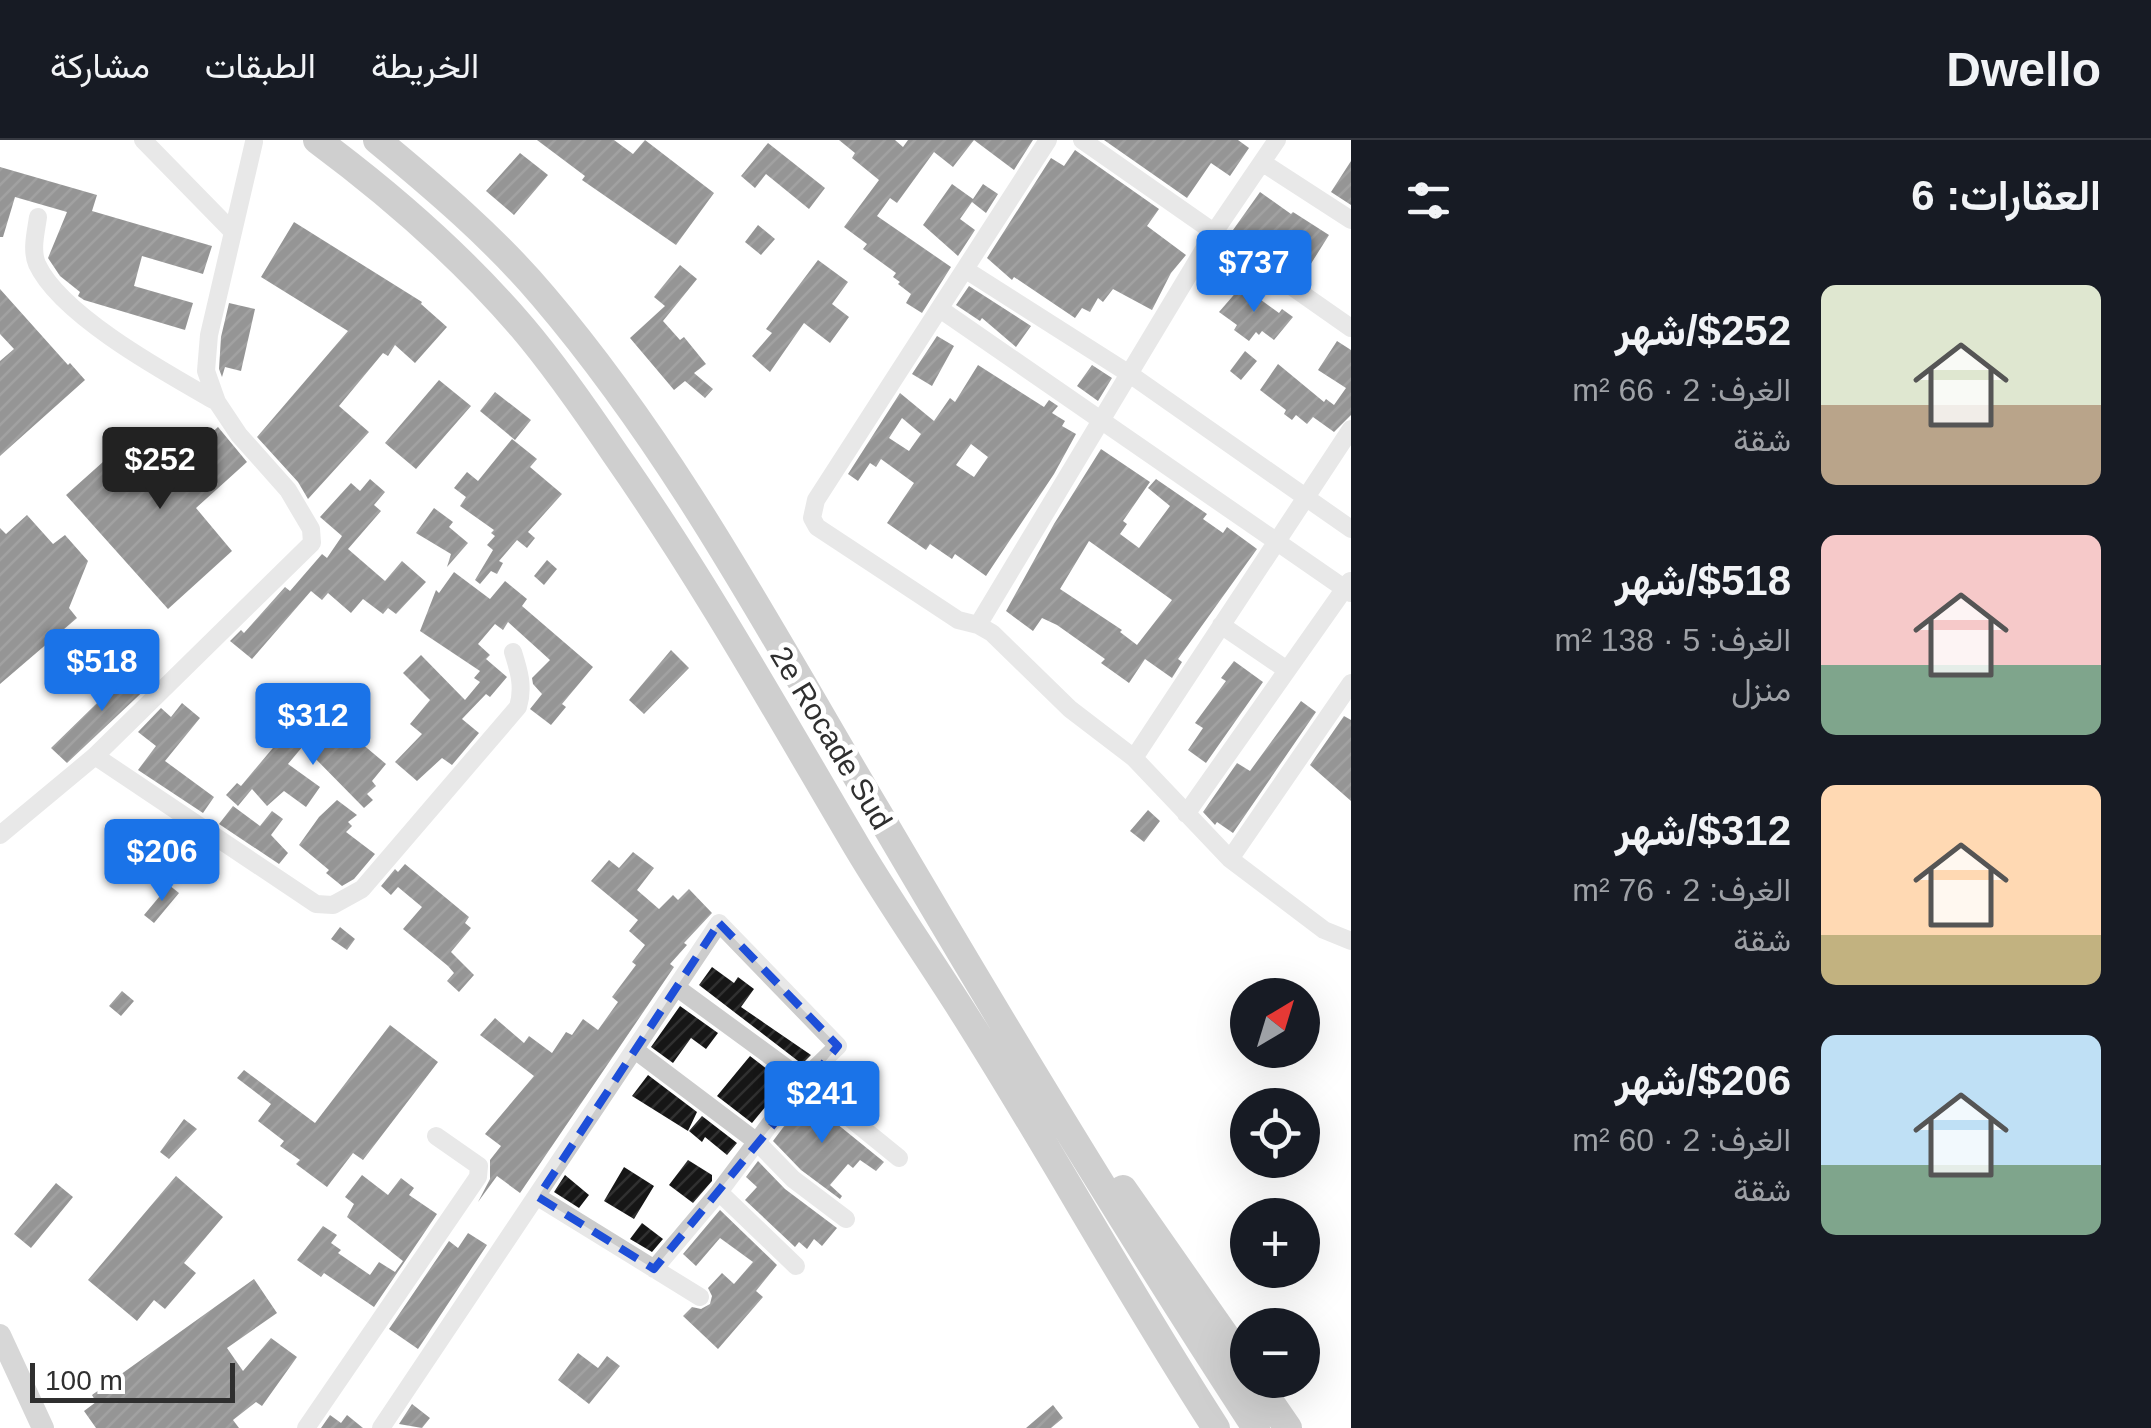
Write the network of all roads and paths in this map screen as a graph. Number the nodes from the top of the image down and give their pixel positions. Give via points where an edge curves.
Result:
1 (143, 140) edge
2 (317, 140) edge
3 (376, 140) edge
4 (1048, 140) edge
5 (1082, 140) edge
6 (1277, 140) edge
7 (254, 142) edge
8 (1263, 163) junction
9 (38, 217) dead end
10 (1351, 220) edge
11 (1214, 231) junction
12 (233, 232) junction
13 (966, 270) junction
14 (940, 309) junction
15 (1351, 328) edge
16 (1130, 376) junction
17 (217, 402) junction
18 (1102, 418) junction
19 (1351, 428) edge
20 (1306, 496) junction
21 (1351, 529) edge
22 (1276, 541) junction
23 (1349, 587) edge
24 (978, 625) junction
25 (1221, 625) junction
26 (513, 652) dead end
27 (1288, 670) junction
28 (1351, 683) edge
29 (95, 756) junction
30 (1134, 758) junction
31 (1186, 814) junction
32 (0, 835) edge
33 (1230, 860) junction
34 (1351, 941) edge
35 (676, 987) junction
36 (1000, 1016) junction
37 (635, 1050) junction
38 (803, 1080) junction
39 (436, 1136) dead end
40 (757, 1142) junction
41 (899, 1158) dead end
42 (718, 1192) junction
43 (538, 1197) junction
44 (846, 1218) dead end
45 (796, 1266) dead end
46 (654, 1269) junction
47 (700, 1298) dead end
48 (0, 1334) edge
49 (1230, 1342) edge
50 (1267, 1398) edge
51 (43, 1428) edge
52 (306, 1428) edge
53 (381, 1428) edge
54 (1216, 1428) edge
55 (1256, 1428) edge
56 (1288, 1428) edge

1 - 12 street
2 - 54 highway, 2e Rocade Sud via 470,272 523,328 605,438 706,591
3 - 36 highway, 2e Rocade Sud via 492,241 608,380 734,570
4 - 13 street
5 - 11 street
6 - 8 street
7 - 12 street
8 - 10 street
8 - 11 street
9 - 17 street via 36,262 55,290 130,353
11 - 15 street
11 - 16 street
12 - 17 street via 209,335 206,371
13 - 14 street
13 - 16 street
14 - 18 street
14 - 24 street via 816,500 812,518 958,620
16 - 18 street
16 - 20 street
17 - 29 street via 288,490 312,543
18 - 22 street
18 - 24 street
19 - 20 street
20 - 21 street
20 - 22 street
22 - 23 street
22 - 25 street
23 - 27 street
24 - 30 street
25 - 27 street
25 - 30 street
26 - 29 street via 522,694 518,707 362,889 333,905 316,904
27 - 31 street
28 - 33 street
29 - 32 street
30 - 31 street
31 - 33 street
33 - 34 street via 1324,930
35 - 37 street
35 - 38 street
35 - 38 street via 719,922 838,1046
36 - 49 highway
36 - 55 highway, 2e Rocade Sud
37 - 40 street
37 - 43 street
38 - 40 street
38 - 41 street
39 - 52 street via 478,1166 478,1178
40 - 42 street
40 - 44 street
42 - 45 street
42 - 46 street
43 - 46 street
43 - 53 street
46 - 47 street
48 - 51 main road
50 - 56 highway

